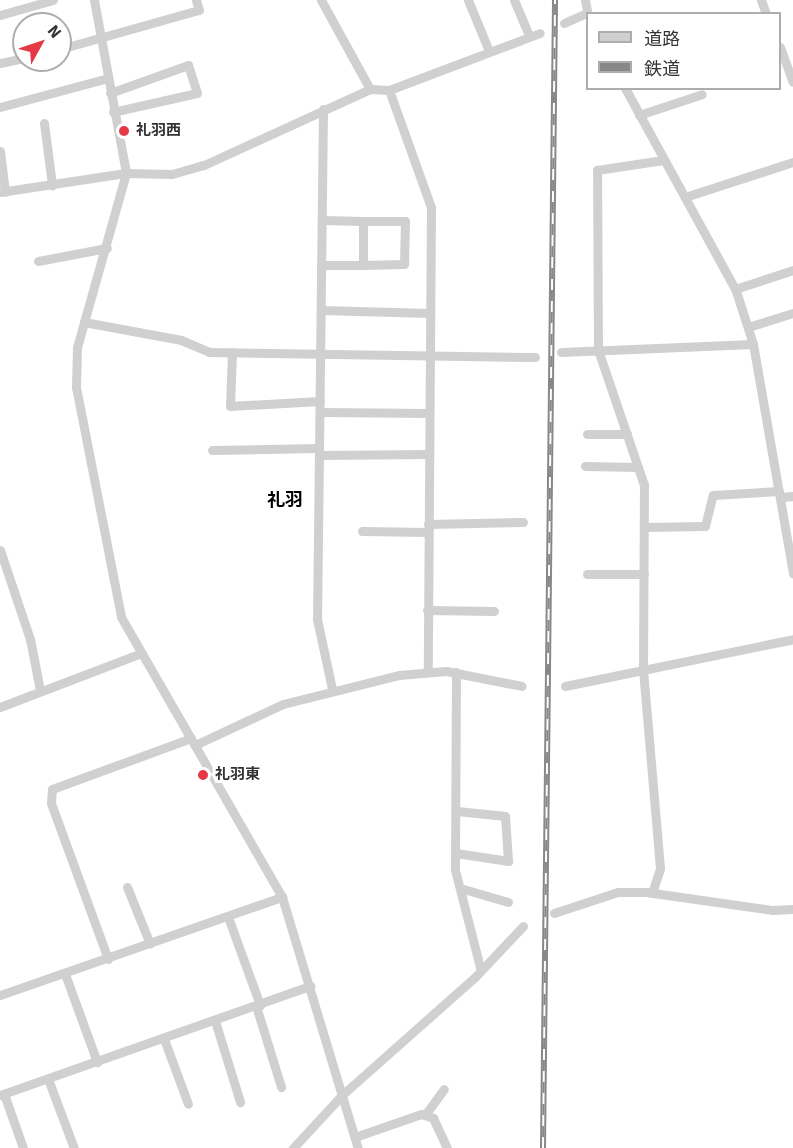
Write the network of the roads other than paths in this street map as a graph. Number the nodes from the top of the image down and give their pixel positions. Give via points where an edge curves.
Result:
1 (53, 0) edge
2 (94, 0) edge
3 (196, 0) edge
4 (321, 0) edge
5 (468, 0) edge
6 (514, 0) edge
7 (586, 14) edge
8 (0, 15) edge
9 (564, 24) dead end
10 (540, 33) dead end
11 (529, 36) junction
12 (101, 40) junction
13 (72, 46) edge
14 (781, 50) edge
15 (489, 51) junction
16 (108, 78) junction
17 (793, 82) edge
18 (370, 89) junction
19 (389, 90) junction
20 (626, 90) edge
21 (110, 93) junction
22 (702, 94) dead end
23 (0, 107) edge
24 (323, 109) junction
25 (113, 112) junction
26 (639, 115) junction
27 (44, 123) dead end
28 (0, 151) edge
29 (663, 160) junction
30 (793, 162) edge
31 (126, 173) junction
32 (52, 185) junction
33 (2, 192) edge
34 (685, 197) junction
35 (322, 220) junction
36 (363, 221) junction
37 (107, 248) junction
38 (38, 261) dead end
39 (321, 265) junction
40 (363, 265) junction
41 (793, 270) edge
42 (735, 289) junction
43 (321, 310) junction
44 (430, 313) junction
45 (793, 313) edge
46 (84, 322) junction
47 (747, 327) junction
48 (753, 344) junction
49 (598, 350) junction
50 (232, 352) junction
51 (561, 352) dead end
52 (321, 356) junction
53 (430, 356) junction
54 (535, 357) dead end
55 (320, 401) junction
56 (320, 412) junction
57 (429, 413) junction
58 (587, 434) dead end
59 (627, 434) junction
60 (212, 450) dead end
61 (319, 451) junction
62 (429, 454) junction
63 (585, 466) dead end
64 (638, 467) junction
65 (780, 494) junction
66 (793, 496) edge
67 (523, 522) dead end
68 (644, 527) junction
69 (428, 528) junction
70 (362, 531) dead end
71 (0, 550) edge
72 (587, 574) dead end
73 (644, 574) junction
74 (793, 574) edge
75 (427, 610) junction
76 (494, 611) dead end
77 (793, 639) edge
78 (139, 654) junction
79 (643, 670) junction
80 (428, 671) junction
81 (456, 672) junction
82 (522, 686) dead end
83 (565, 686) dead end
84 (40, 690) junction
85 (332, 690) junction
86 (0, 707) edge
87 (193, 742) junction
88 (457, 812) junction
89 (456, 853) junction
90 (127, 887) dead end
91 (460, 888) junction
92 (652, 893) junction
93 (282, 897) junction
94 (508, 902) dead end
95 (793, 909) edge
96 (554, 913) dead end
97 (228, 916) junction
98 (523, 927) dead end
99 (150, 944) junction
100 (108, 959) junction
101 (481, 970) junction
102 (65, 974) junction
103 (310, 986) junction
104 (0, 995) edge
105 (258, 1006) junction
106 (215, 1021) junction
107 (164, 1039) junction
108 (97, 1062) junction
109 (48, 1079) junction
110 (281, 1087) dead end
111 (444, 1089) dead end
112 (2, 1095) edge
113 (342, 1095) junction
114 (240, 1102) dead end
115 (188, 1104) dead end
116 (425, 1115) junction
117 (355, 1137) junction
118 (23, 1148) edge
119 (74, 1148) edge
120 (293, 1148) edge
121 (358, 1148) edge
122 (447, 1148) edge

1 - 8 street
2 - 12 street
3 - 12 street via 200,10
4 - 18 street
5 - 15 street
6 - 11 street
7 - 9 street
10 - 11 street
11 - 15 street
12 - 13 street
12 - 16 street
14 - 17 street
15 - 19 street
16 - 21 street
16 - 23 street
18 - 19 street
18 - 24 street
19 - 44 street via 431,207
20 - 26 street
21 - 25 street
21 - 25 street via 188,64 197,93
22 - 26 street
24 - 31 street via 204,165 172,174
24 - 35 street
25 - 31 street
26 - 29 street
27 - 32 street
28 - 33 street
29 - 34 street
29 - 49 street via 597,170
30 - 34 street
31 - 32 street
31 - 37 street
32 - 33 street
34 - 42 street
35 - 36 street
35 - 39 street
36 - 40 street
36 - 40 street via 405,221 404,264
37 - 38 street
37 - 46 street
39 - 40 street
39 - 43 street
41 - 42 street
42 - 47 street
43 - 44 street
43 - 52 street
44 - 53 street
45 - 47 street
46 - 50 street via 181,340 209,352
46 - 78 street via 76,371 80,411 121,617
47 - 48 street
48 - 49 street
48 - 65 street
49 - 51 street
49 - 59 street
50 - 52 street
50 - 55 street via 230,406
52 - 53 street
52 - 55 street
53 - 54 street
53 - 57 street
55 - 56 street
56 - 57 street
56 - 61 street
57 - 62 street
58 - 59 street
59 - 64 street
60 - 61 street
61 - 62 street
61 - 85 street via 317,619
62 - 69 street
63 - 64 street
64 - 68 street via 644,485
65 - 66 street
65 - 68 street via 713,495 705,526
65 - 74 street
67 - 69 street
68 - 73 street
69 - 70 street
69 - 75 street
71 - 84 street via 30,639
72 - 73 street
73 - 79 street
75 - 76 street
75 - 80 street
77 - 79 street
78 - 84 street
78 - 87 street
79 - 83 street
79 - 92 street via 660,868
80 - 81 street
80 - 85 street
81 - 82 street
81 - 88 street
84 - 86 street
85 - 87 street via 283,704
87 - 93 street
87 - 100 street via 52,789 51,803
88 - 89 street
88 - 89 street via 505,816 508,861
89 - 91 street
90 - 99 street
91 - 94 street
91 - 101 street
92 - 95 street via 772,910
92 - 96 street via 618,892
93 - 97 street
93 - 103 street
97 - 99 street
97 - 105 street
98 - 101 street
99 - 100 street
100 - 102 street
101 - 113 street
102 - 104 street
102 - 108 street
103 - 105 street
103 - 113 street
105 - 106 street
105 - 110 street
106 - 107 street
106 - 114 street
107 - 108 street
107 - 115 street
108 - 109 street
109 - 112 street
109 - 119 street
111 - 116 street
112 - 118 street
113 - 117 street
113 - 120 street
116 - 117 street
116 - 122 street via 433,1118
117 - 121 street

